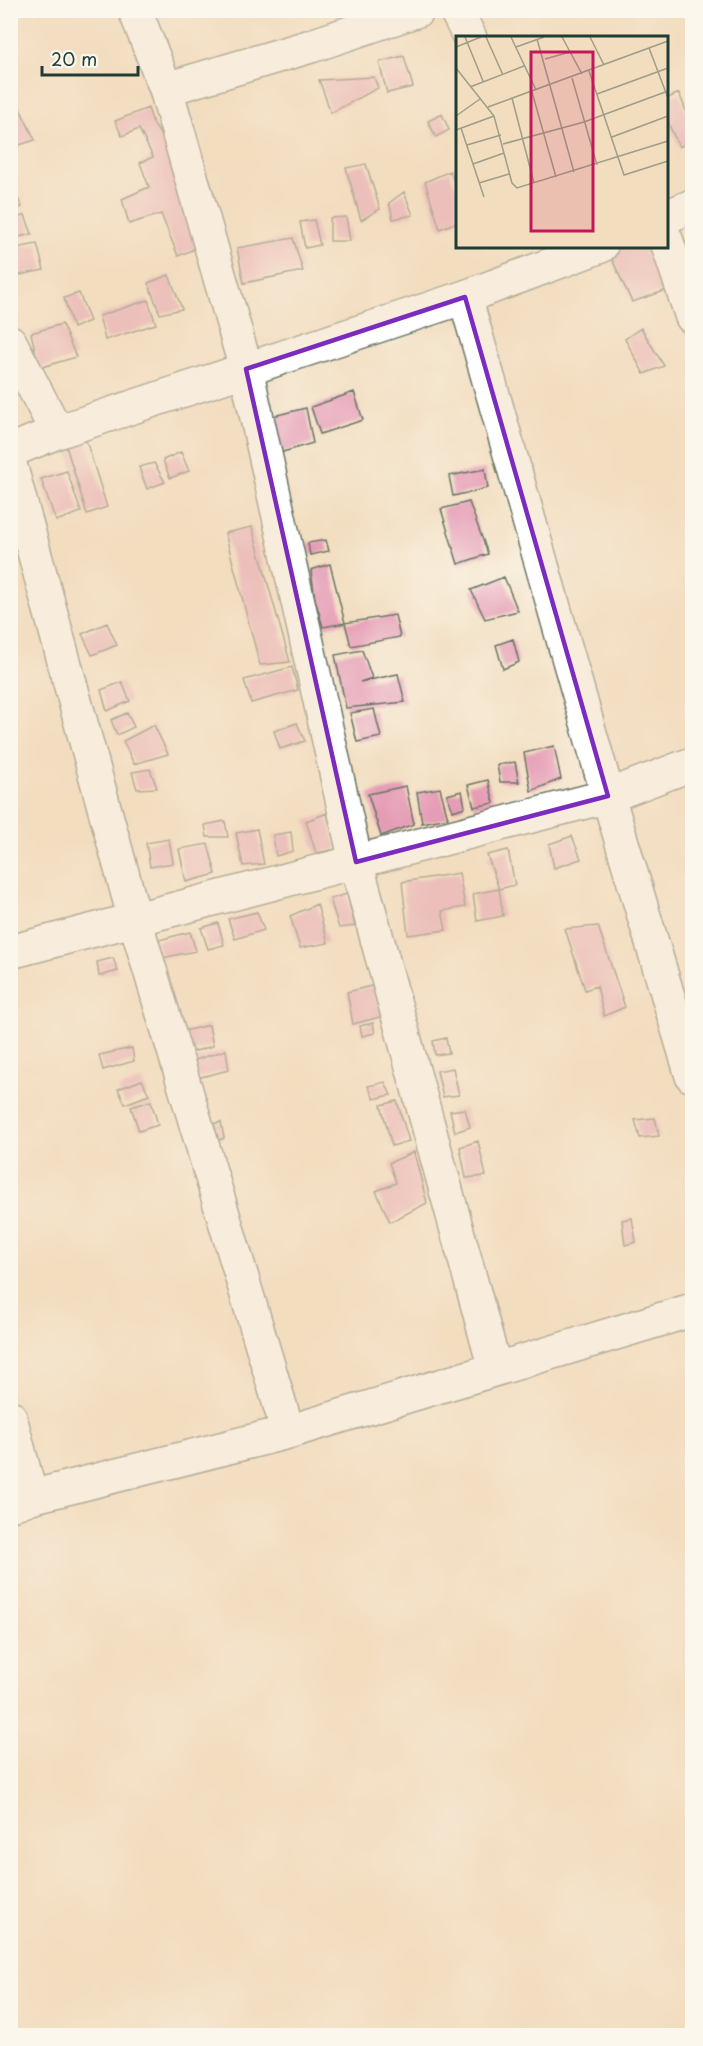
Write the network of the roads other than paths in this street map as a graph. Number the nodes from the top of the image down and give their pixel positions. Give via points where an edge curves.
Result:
1 (135, 10) edge
2 (418, 10) edge
3 (456, 10) edge
4 (469, 36) edge
5 (166, 89) junction
6 (693, 206) edge
7 (667, 217) edge
8 (667, 242) edge
9 (589, 249) edge
10 (465, 297) junction
11 (693, 317) edge
12 (10, 342) edge
13 (246, 369) junction
14 (57, 432) junction
15 (10, 451) edge
16 (10, 464) edge
17 (693, 764) edge
18 (608, 796) junction
19 (356, 862) junction
20 (135, 920) junction
21 (10, 952) edge
22 (693, 1077) edge
23 (693, 1310) edge
24 (495, 1369) junction
25 (10, 1417) edge
26 (288, 1432) junction
27 (21, 1501) edge

1 - 5 street
2 - 5 street
3 - 4 street
5 - 13 street
6 - 7 street
8 - 11 street
9 - 10 street
10 - 13 street
10 - 18 street
12 - 14 street
13 - 14 street
13 - 19 street
14 - 15 street
16 - 20 street
17 - 18 street
18 - 19 street
18 - 22 street
19 - 20 street
19 - 24 street
20 - 21 street
20 - 26 street
23 - 24 street
24 - 26 street
25 - 27 street
26 - 27 street

